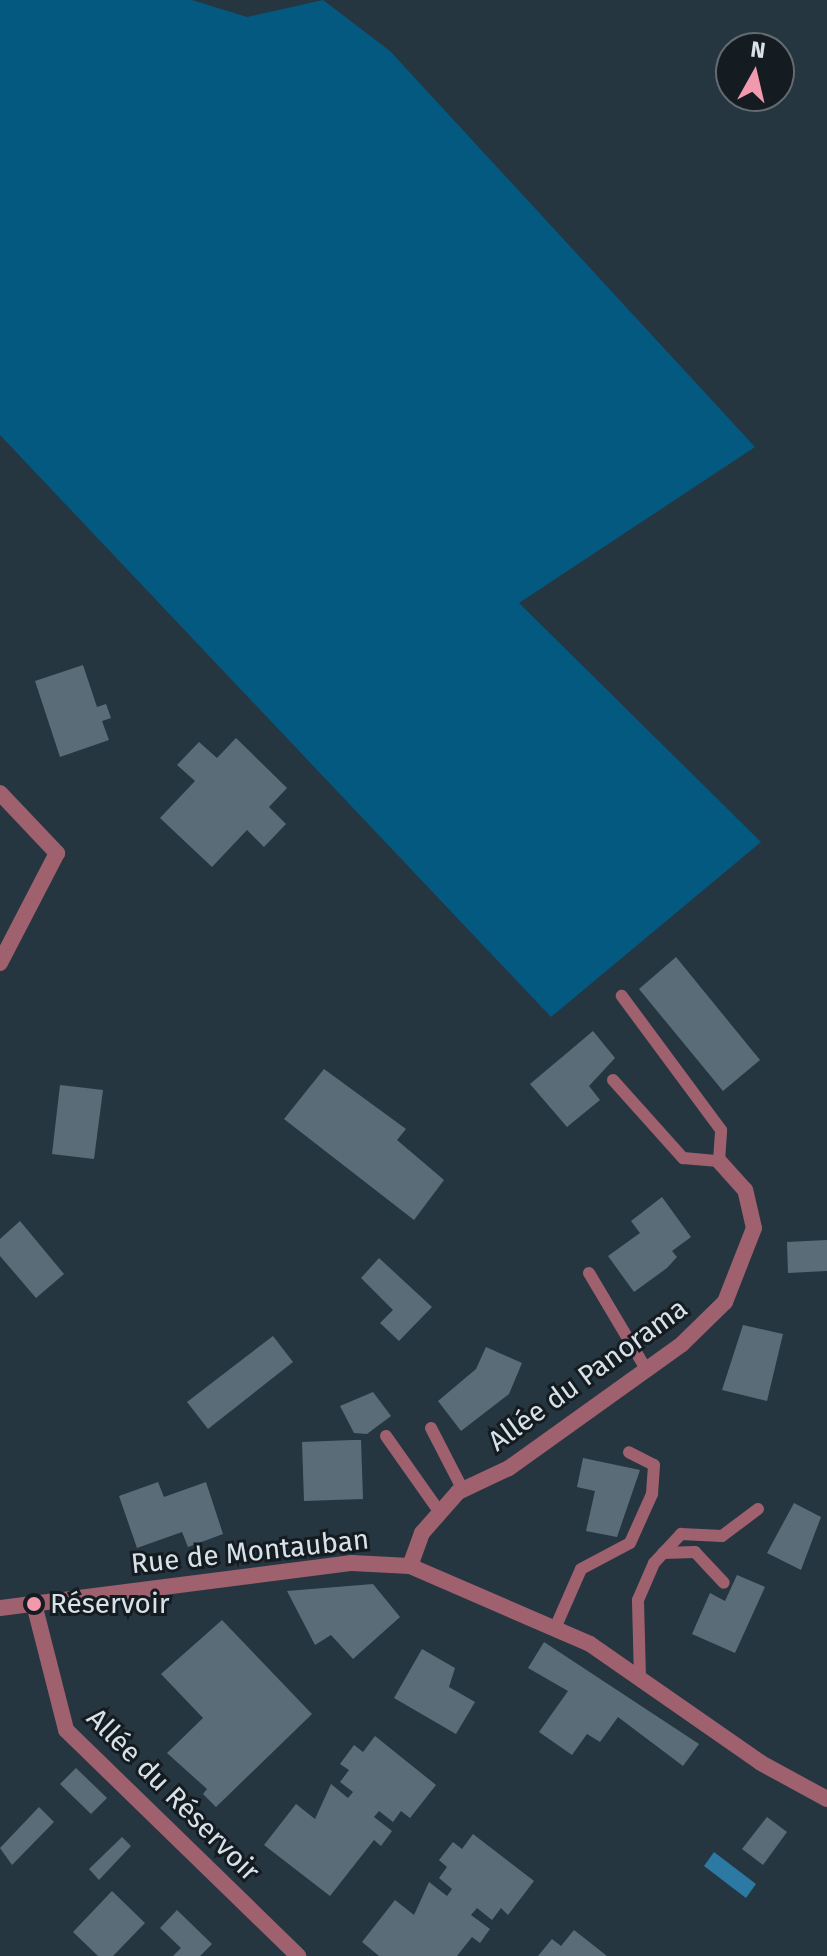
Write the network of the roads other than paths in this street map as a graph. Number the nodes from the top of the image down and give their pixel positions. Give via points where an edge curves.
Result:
1 (0, 793) edge
2 (0, 963) edge
3 (622, 996) dead end
4 (613, 1080) dead end
5 (719, 1161) junction
6 (589, 1273) dead end
7 (646, 1369) junction
8 (431, 1428) dead end
9 (386, 1436) dead end
10 (629, 1452) dead end
11 (463, 1490) junction
12 (758, 1509) dead end
13 (439, 1511) junction
14 (663, 1553) junction
15 (410, 1566) junction
16 (724, 1583) dead end
17 (34, 1604) junction
18 (0, 1608) edge
19 (556, 1626) junction
20 (640, 1678) junction
21 (827, 1799) edge
22 (298, 1956) edge

1 - 2 street via 57,853
3 - 5 lane via 721,1130
4 - 5 lane via 683,1158
5 - 7 street, Allée du Panorama via 749,1199 751,1249 725,1302
6 - 7 lane
7 - 11 street, Allée du Panorama via 509,1468
8 - 11 lane
9 - 13 lane
10 - 19 lane via 654,1465 652,1494 630,1543 581,1569
11 - 13 street, Allée du Panorama
12 - 14 lane via 734,1532 681,1534
13 - 15 street, Allée du Panorama
14 - 16 lane via 695,1552
14 - 20 lane via 638,1600
15 - 17 street, Rue de Montauban via 352,1563
15 - 19 street, Rue de Montauban
17 - 18 street, Rue de Montauban
17 - 22 street, Allée du Réservoir via 66,1730
19 - 20 street, Rue de Montauban
20 - 21 street, Rue de Montauban via 761,1763

